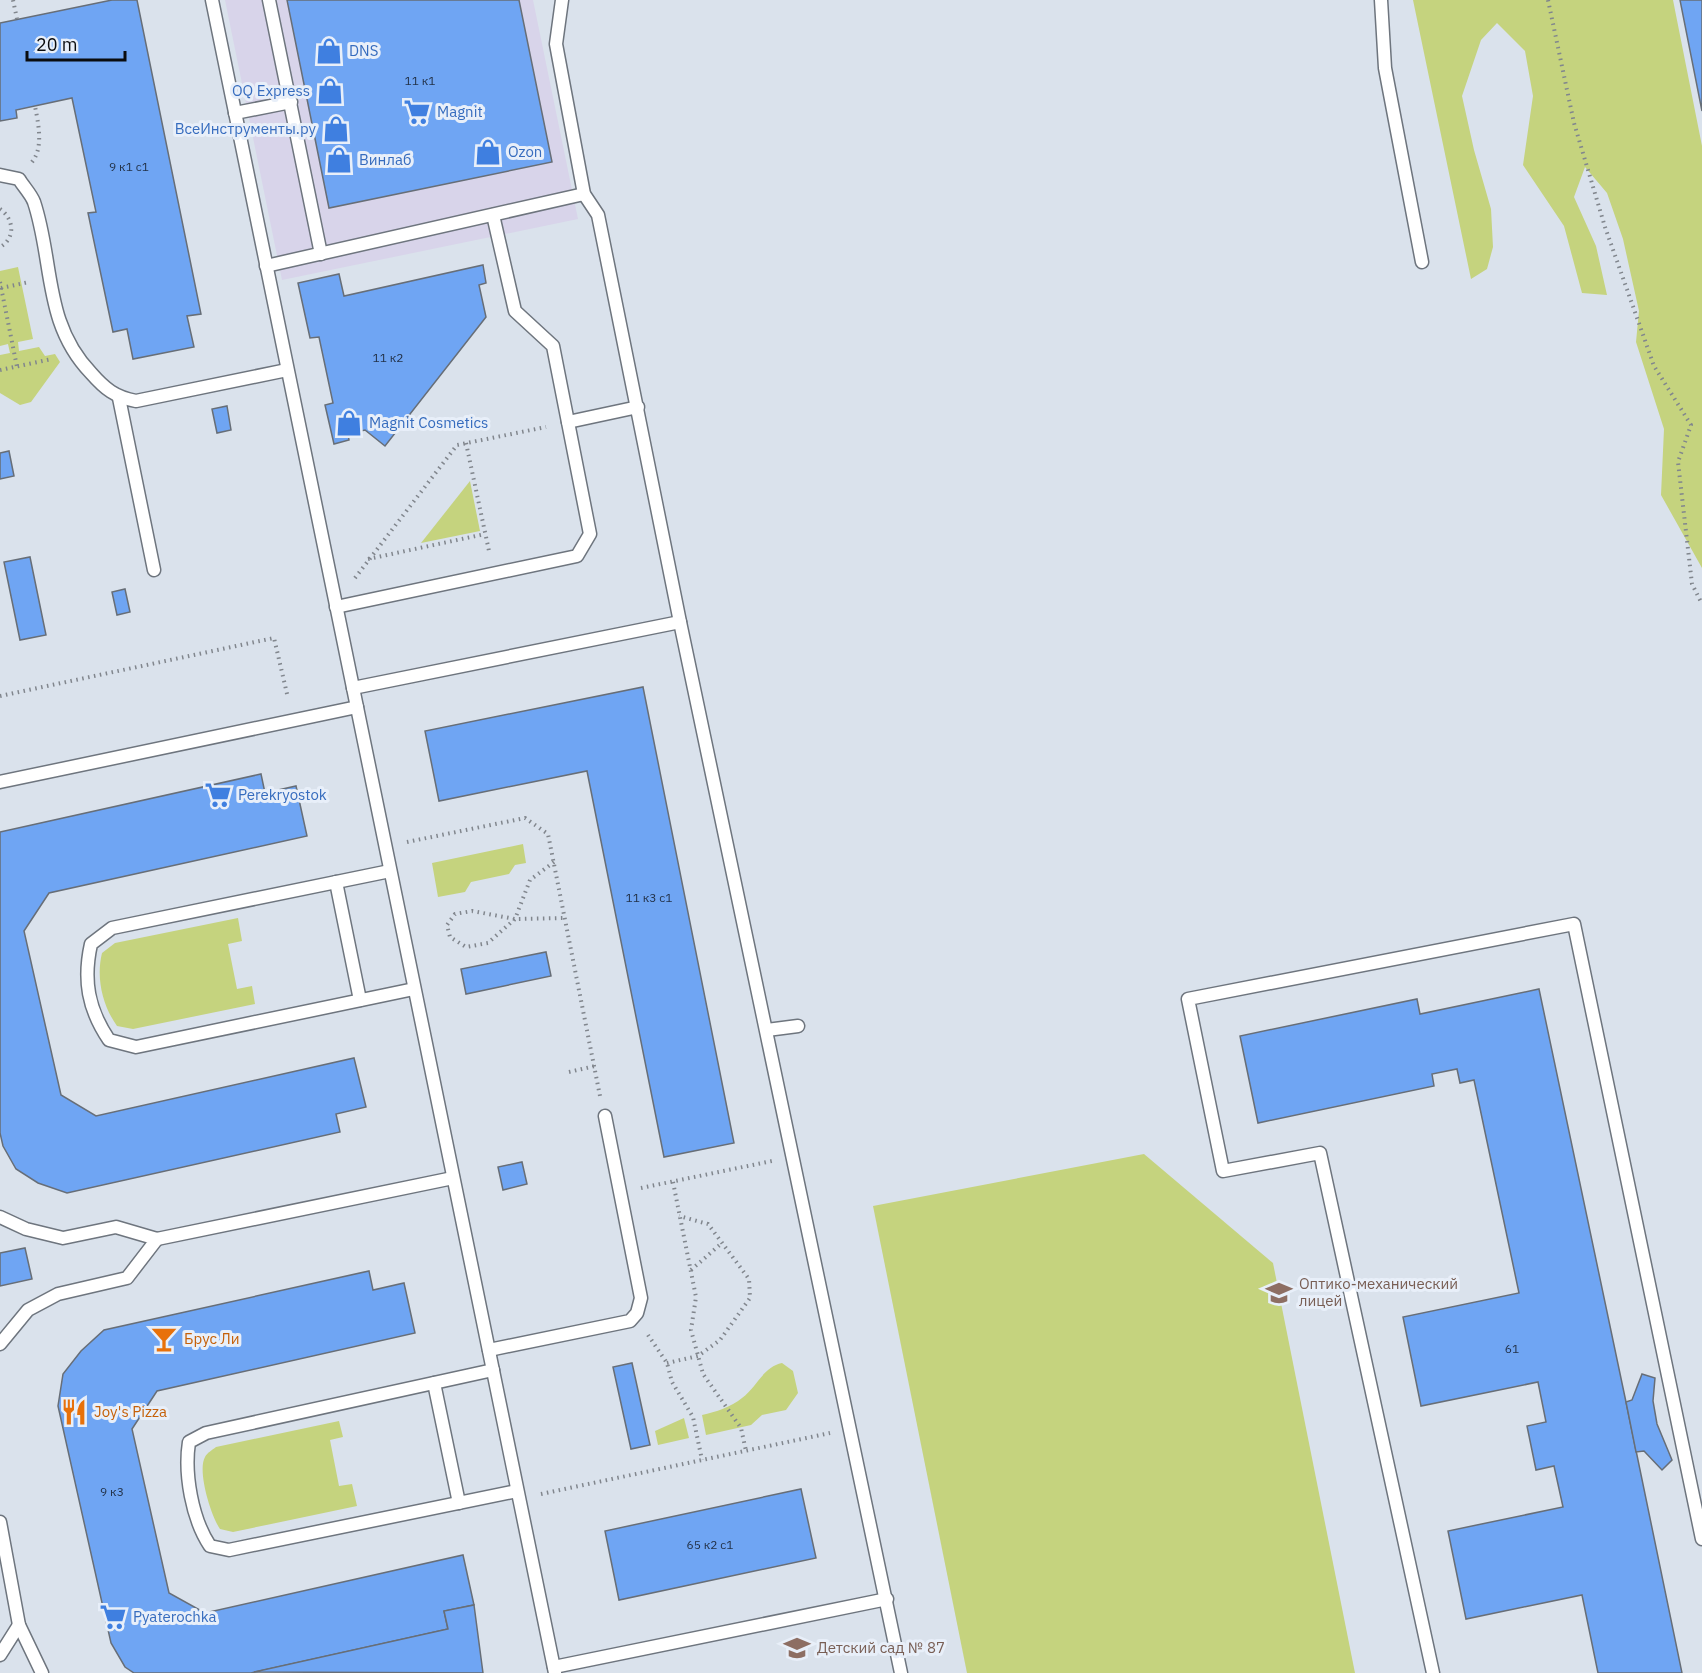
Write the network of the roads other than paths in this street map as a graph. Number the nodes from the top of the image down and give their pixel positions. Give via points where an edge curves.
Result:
1 (212, 0) edge
2 (269, 0) edge
3 (561, 0) edge
4 (1381, 0) edge
5 (291, 102) junction
6 (235, 113) junction
7 (0, 175) edge
8 (584, 194) junction
9 (493, 215) junction
10 (321, 254) junction
11 (1422, 262) dead end
12 (266, 266) junction
13 (287, 370) junction
14 (119, 398) junction
15 (638, 407) junction
16 (568, 422) junction
17 (154, 570) dead end
18 (336, 608) junction
19 (680, 622) junction
20 (353, 688) junction
21 (357, 707) junction
22 (0, 782) edge
23 (390, 871) junction
24 (336, 882) junction
25 (414, 989) junction
26 (360, 1000) junction
27 (798, 1026) dead end
28 (767, 1030) junction
29 (604, 1116) road end
30 (453, 1178) junction
31 (0, 1216) edge
32 (157, 1239) junction
33 (0, 1344) edge
34 (489, 1350) junction
35 (493, 1370) junction
36 (434, 1383) junction
37 (518, 1495) junction
38 (459, 1503) junction
39 (0, 1522) edge
40 (1702, 1539) edge
41 (887, 1599) junction
42 (19, 1625) junction
43 (0, 1655) edge
44 (554, 1670) edge
45 (42, 1673) edge
46 (901, 1673) edge
47 (1433, 1673) edge

1 - 6 lane
2 - 5 lane
3 - 8 lane via 556,44
4 - 11 lane via 1385,68
5 - 6 lane
5 - 10 lane
6 - 12 lane
7 - 14 lane via 19,179 33,200 59,324 76,354 106,390
8 - 9 lane
8 - 15 lane via 598,215
9 - 10 lane
9 - 16 lane via 515,311 553,346
10 - 12 lane
12 - 13 lane
13 - 14 lane via 136,401
13 - 18 lane
14 - 17 lane
15 - 16 lane
15 - 19 lane
16 - 18 lane via 590,534 577,556
18 - 20 lane
19 - 20 lane
19 - 28 lane
20 - 21 lane
21 - 22 lane
21 - 23 lane
23 - 24 lane
23 - 25 lane
24 - 26 lane
24 - 26 lane via 112,928 91,944 85,970 87,980 95,1019 109,1040 136,1047
25 - 26 lane
25 - 30 lane
27 - 28 lane
28 - 41 lane
29 - 34 lane via 641,1298 637,1314 630,1322
30 - 32 lane
30 - 34 lane
31 - 32 lane via 26,1229 63,1238 116,1227
32 - 33 lane via 127,1278 58,1293 28,1310
34 - 35 lane
35 - 36 lane
35 - 37 lane
36 - 38 lane
36 - 38 lane via 206,1432 189,1442 186,1462 200,1531 210,1546 229,1550
37 - 38 lane
37 - 44 lane
39 - 42 lane
40 - 47 lane via 1574,924 1188,999 1223,1171 1320,1153
41 - 44 lane
41 - 46 lane
42 - 43 lane
42 - 45 lane

